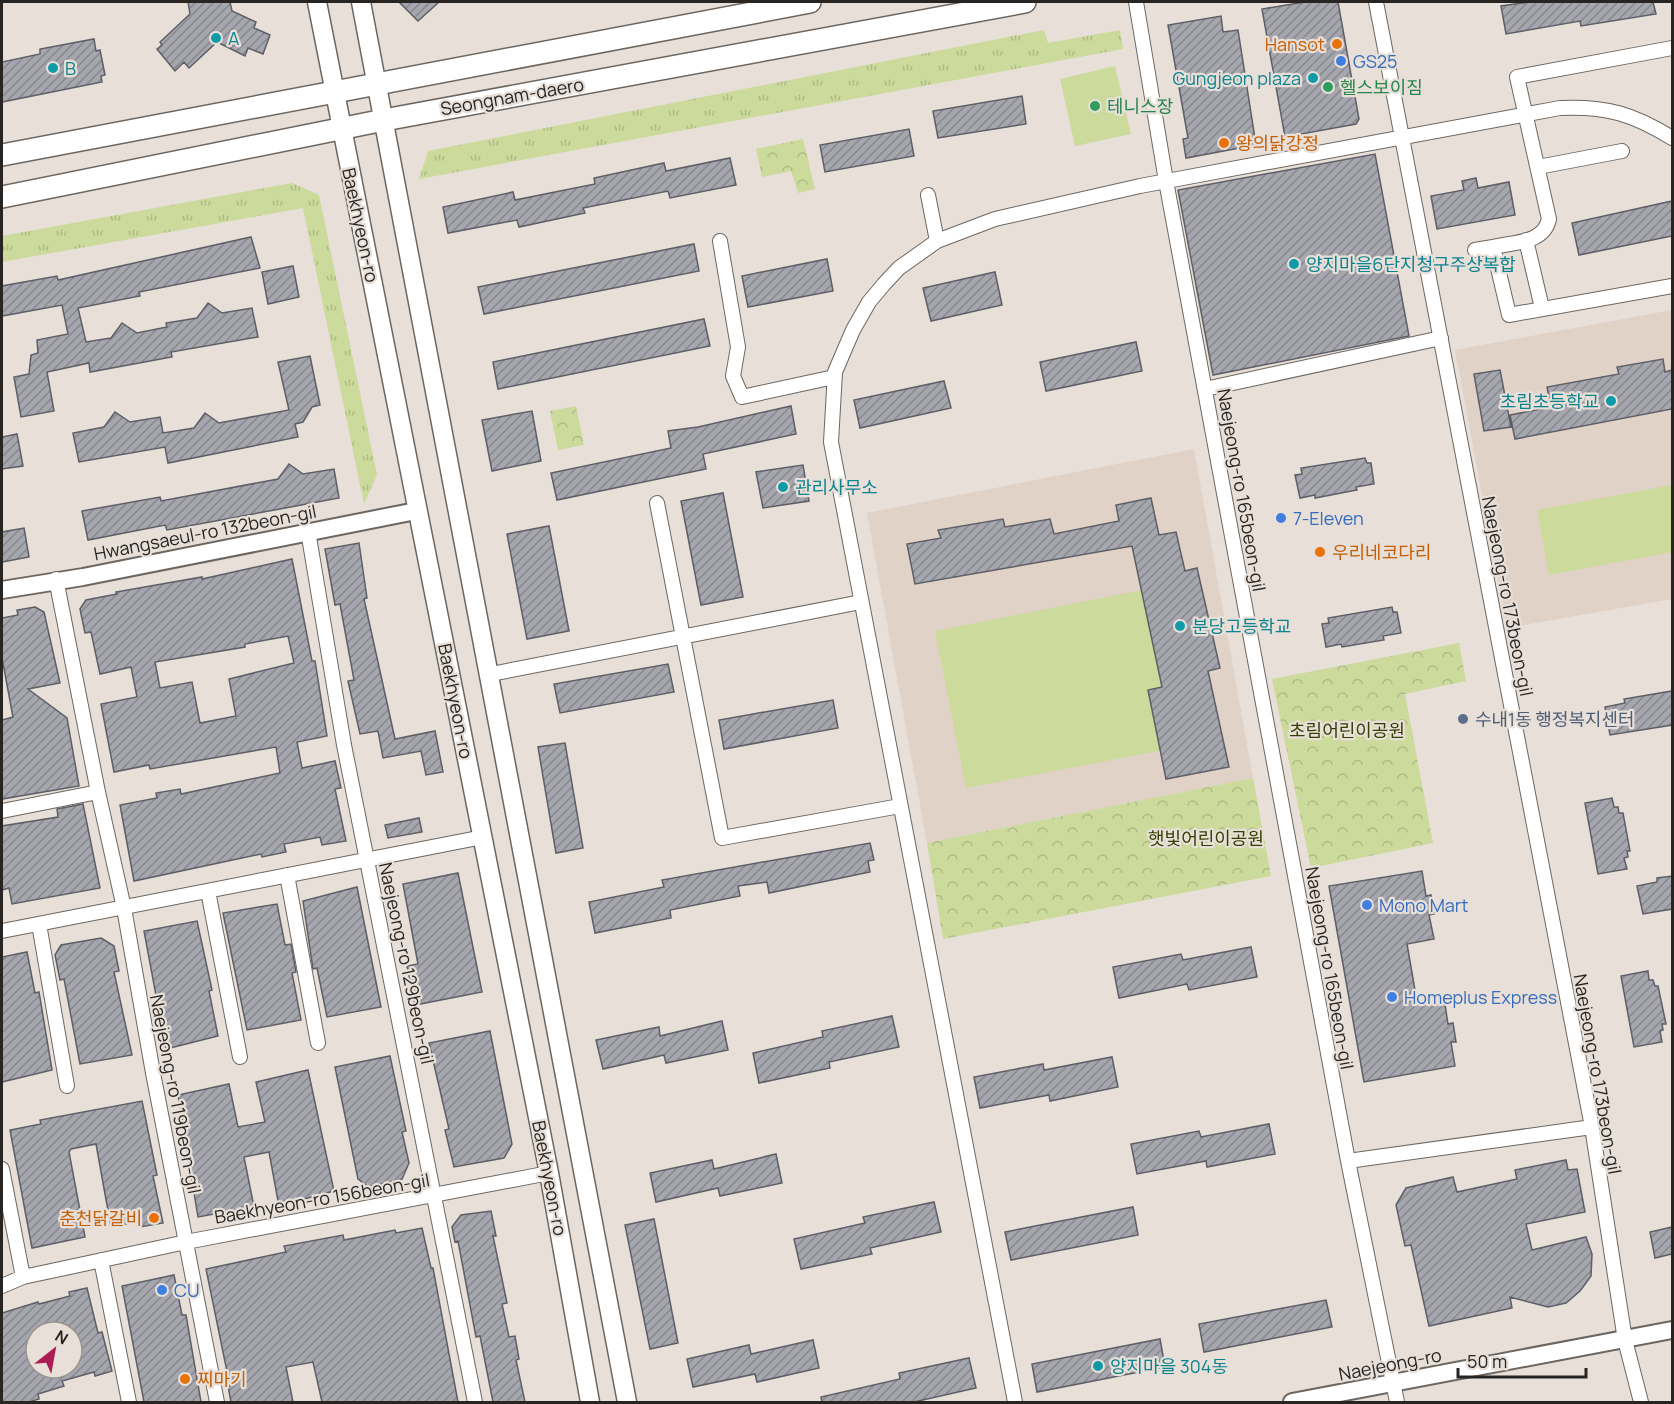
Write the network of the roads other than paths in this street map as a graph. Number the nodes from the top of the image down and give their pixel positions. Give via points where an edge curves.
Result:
1 (317, 2) edge
2 (361, 2) edge
3 (810, 2) edge
4 (1024, 2) edge
5 (1136, 2) edge
6 (1376, 2) edge
7 (1672, 48) edge
8 (378, 84) junction
9 (334, 92) junction
10 (1525, 113) junction
11 (384, 120) junction
12 (341, 129) junction
13 (1402, 136) junction
14 (1672, 138) edge
15 (1622, 151) dead end
16 (2, 154) edge
17 (1538, 167) junction
18 (1166, 181) junction
19 (928, 195) dead end
20 (2, 197) edge
21 (1526, 240) junction
22 (720, 241) dead end
23 (937, 241) junction
24 (1493, 247) junction
25 (1475, 250) dead end
26 (1672, 286) edge
27 (1542, 308) junction
28 (1441, 338) junction
29 (834, 377) junction
30 (1205, 389) junction
31 (657, 503) dead end
32 (416, 511) junction
33 (308, 531) junction
34 (56, 579) junction
35 (2, 590) edge
36 (861, 602) junction
37 (684, 636) junction
38 (491, 674) junction
39 (98, 792) junction
40 (900, 806) junction
41 (2, 811) edge
42 (483, 837) junction
43 (367, 861) junction
44 (287, 876) junction
45 (208, 891) junction
46 (124, 908) junction
47 (39, 924) junction
48 (2, 931) edge
49 (318, 1043) dead end
50 (240, 1057) dead end
51 (67, 1086) dead end
52 (1592, 1127) junction
53 (1348, 1161) junction
54 (2, 1169) edge
55 (549, 1173) junction
56 (436, 1196) junction
57 (186, 1242) junction
58 (101, 1260) junction
59 (23, 1277) junction
60 (2, 1286) edge
61 (1672, 1330) edge
62 (1625, 1340) junction
63 (1394, 1383) junction
64 (129, 1402) edge
65 (217, 1402) edge
66 (475, 1402) edge
67 (590, 1402) edge
68 (627, 1402) edge
69 (1015, 1402) edge
70 (1292, 1402) edge
71 (1397, 1402) edge
72 (1641, 1402) edge

1 - 9 main road, Baekhyeon-ro
2 - 8 main road, Baekhyeon-ro
3 - 8 main road, Seongnam-daero
4 - 11 main road, Seongnam-daero
5 - 18 street, Naejeong-ro 165beon-gil
6 - 13 street, Naejeong-ro 173beon-gil
7 - 10 street via 1517,77
8 - 9 main road, Seongnam-daero
8 - 11 main road, Baekhyeon-ro
9 - 12 main road, Baekhyeon-ro
9 - 16 main road, Seongnam-daero
10 - 13 street
10 - 14 street via 1611,109
10 - 17 street
11 - 12 main road, Seongnam-daero
11 - 38 main road, Baekhyeon-ro
12 - 20 main road, Seongnam-daero
12 - 32 main road, Baekhyeon-ro
13 - 18 street
13 - 28 street, Naejeong-ro 173beon-gil
15 - 17 street
17 - 21 street via 1549,219 1539,237
18 - 23 street via 995,219
18 - 30 street, Naejeong-ro 165beon-gil
19 - 23 street
21 - 24 street
21 - 27 street
22 - 29 street via 738,347 733,376 742,397
23 - 29 street via 899,268 869,302
24 - 25 street
24 - 27 street via 1509,315
26 - 27 street
28 - 30 street
28 - 52 street, Naejeong-ro 173beon-gil
29 - 36 street via 831,442
30 - 53 street, Naejeong-ro 165beon-gil
31 - 37 street
32 - 33 street, Hwangsaeul-ro 132beon-gil
32 - 42 main road, Baekhyeon-ro
33 - 34 street, Hwangsaeul-ro 132beon-gil
33 - 43 street, Naejeong-ro 129beon-gil
34 - 35 street, Hwangsaeul-ro 132beon-gil
34 - 39 street, Naejeong-ro 119beon-gil
36 - 37 street
36 - 40 street
37 - 38 street
37 - 40 street via 722,838
38 - 68 main road, Baekhyeon-ro via 517,831
39 - 41 street
39 - 46 street, Naejeong-ro 119beon-gil
40 - 69 street
42 - 43 street
42 - 55 main road, Baekhyeon-ro
43 - 44 street
43 - 56 street, Naejeong-ro 129beon-gil
44 - 45 street
44 - 49 street
45 - 46 street
45 - 50 street
46 - 47 street
46 - 57 street, Naejeong-ro 119beon-gil
47 - 48 street
47 - 51 street
52 - 53 street
52 - 62 street, Naejeong-ro 173beon-gil
53 - 63 street, Naejeong-ro 165beon-gil
54 - 59 street
55 - 56 street, Baekhyeon-ro 156beon-gil
55 - 67 main road, Baekhyeon-ro
56 - 57 street, Baekhyeon-ro 156beon-gil
56 - 66 street, Naejeong-ro 129beon-gil
57 - 58 street, Baekhyeon-ro 156beon-gil
57 - 65 street, Naejeong-ro 119beon-gil
58 - 59 street, Baekhyeon-ro 156beon-gil
58 - 64 street
59 - 60 street, Baekhyeon-ro 156beon-gil
61 - 62 street, Naejeong-ro
62 - 63 street, Naejeong-ro
62 - 72 street, Naejeong-ro 173beon-gil
63 - 70 street, Naejeong-ro
63 - 71 street, Naejeong-ro 165beon-gil

